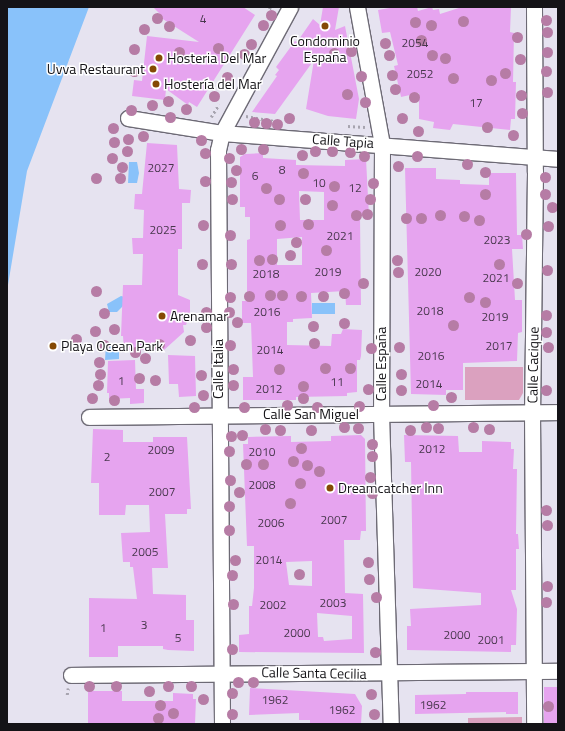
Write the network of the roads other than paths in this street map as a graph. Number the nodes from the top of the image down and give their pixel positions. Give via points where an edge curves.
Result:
1 (290, 7) edge
2 (357, 7) edge
3 (534, 7) edge
4 (128, 118) dead end
5 (222, 133) junction
6 (382, 144) junction
7 (534, 157) junction
8 (558, 159) edge
9 (532, 412) junction
10 (558, 412) edge
11 (218, 414) junction
12 (381, 414) junction
13 (89, 417) dead end
14 (558, 671) edge
15 (222, 672) junction
16 (534, 672) junction
17 (391, 674) junction
18 (69, 683) road end
19 (222, 724) edge
20 (391, 724) edge
21 (534, 724) edge

1 - 5 street, Calle Italia
2 - 6 street, Calle España
3 - 7 street, Calle Cacique
4 - 5 street, Calle Tapia
5 - 6 street, Calle Tapia
5 - 11 street, Calle Italia via 218,150
6 - 7 street, Calle Tapia
6 - 12 street, Calle España
7 - 8 street, Calle Tapia
7 - 9 street, Calle Cacique
9 - 10 street, Calle San Miguel
9 - 12 street, Calle San Miguel
9 - 16 street, Calle Cacique
11 - 12 street, Calle San Miguel
11 - 13 street, Calle San Miguel
11 - 15 street, Calle Italia
12 - 17 street, Calle España
14 - 16 street, Calle Santa Cecilia
15 - 17 street, Calle Santa Cecilia
15 - 18 street, Calle Santa Cecilia
15 - 19 street, Calle Italia
16 - 17 street, Calle Santa Cecilia
16 - 21 street, Calle Cacique
17 - 20 street, Calle España

